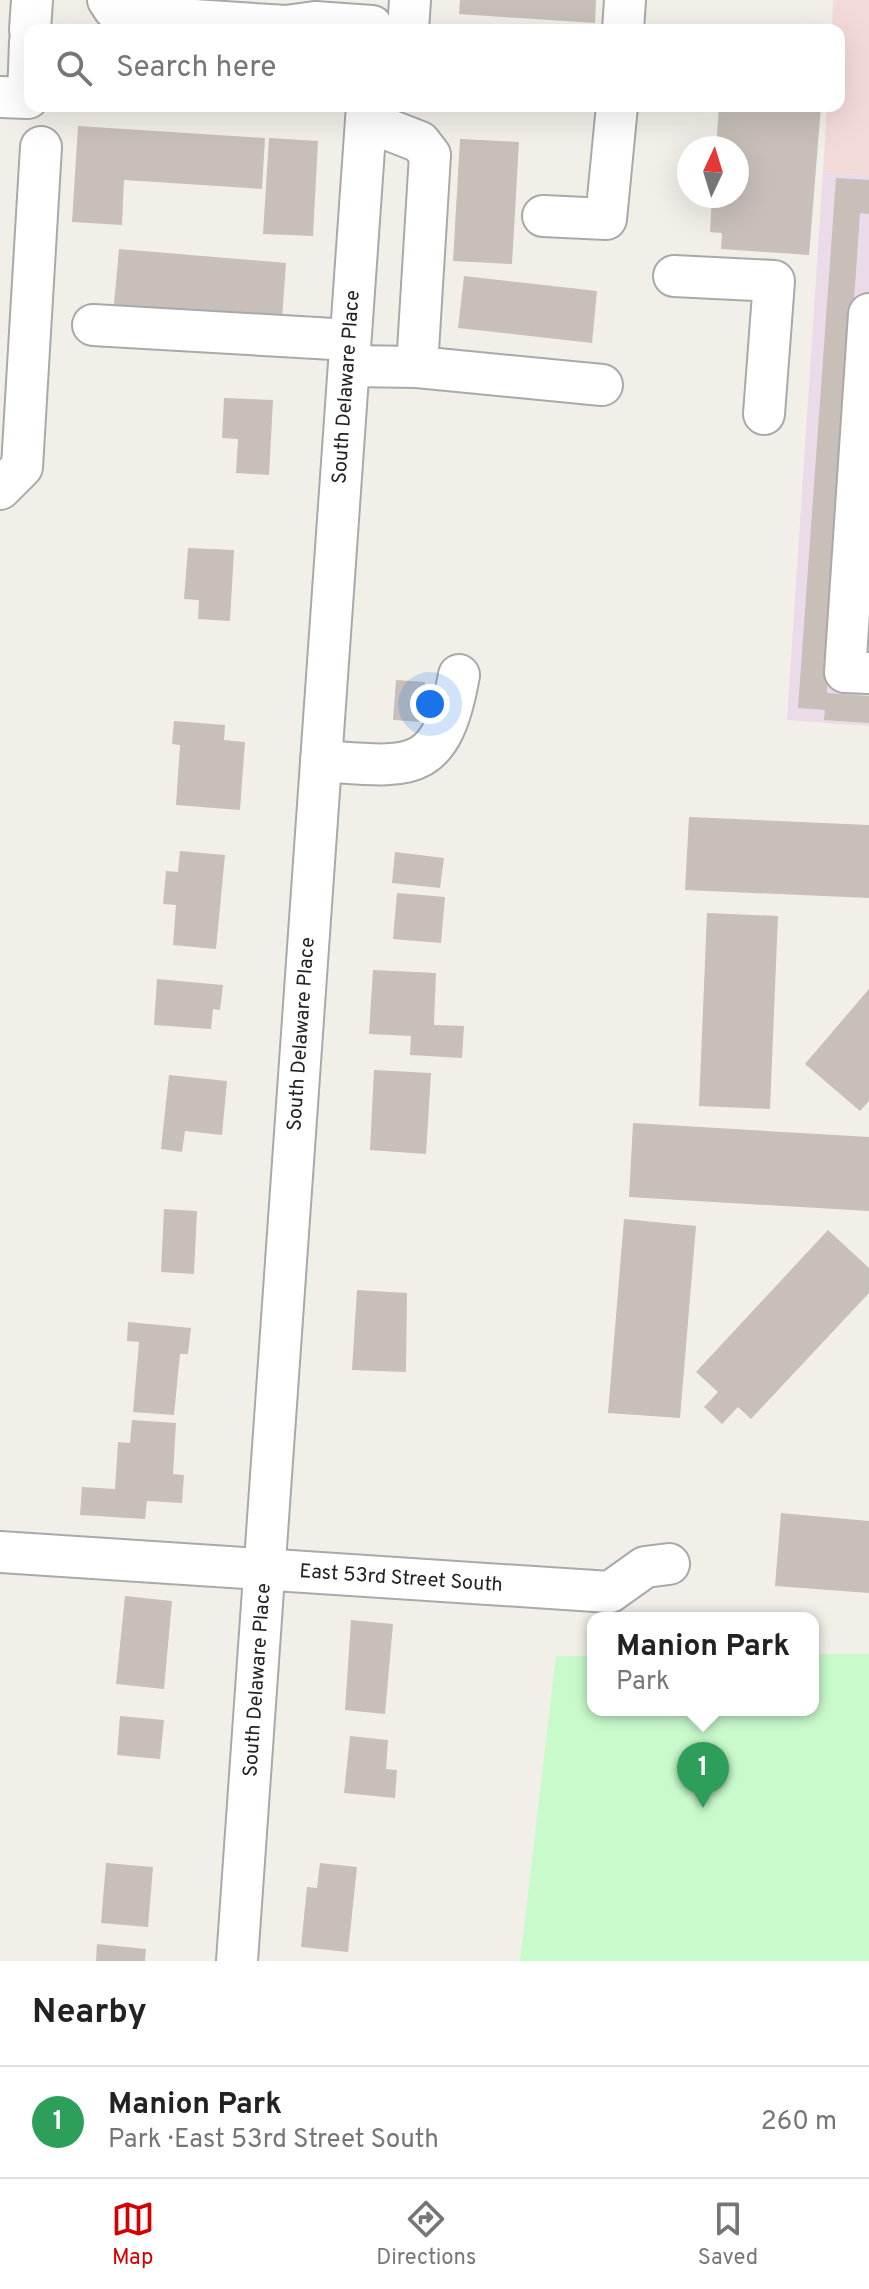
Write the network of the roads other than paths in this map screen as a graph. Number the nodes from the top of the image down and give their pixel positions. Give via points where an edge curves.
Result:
1 (32, 0) edge
2 (108, 0) edge
3 (410, 0) edge
4 (625, 0) edge
5 (303, 12) edge
6 (381, 21) edge
7 (30, 24) edge
8 (255, 24) edge
9 (623, 24) edge
10 (0, 97) edge
11 (24, 98) edge
12 (616, 112) edge
13 (367, 113) edge
14 (41, 147) dead end
15 (543, 216) dead end
16 (674, 276) dead end
17 (16, 284) edge
18 (869, 314) edge
19 (93, 325) dead end
20 (350, 353) junction
21 (417, 367) junction
22 (602, 385) dead end
23 (764, 414) dead end
24 (866, 419) edge
25 (0, 489) edge
26 (869, 673) edge
27 (459, 675) dead end
28 (321, 761) junction
29 (0, 1552) edge
30 (669, 1564) dead end
31 (266, 1570) junction
32 (237, 1961) edge

1 - 7 street
2 - 8 street via 114,9 132,16
3 - 6 street
4 - 9 street
5 - 6 street
10 - 11 street
12 - 15 street via 606,219
13 - 20 street, South Delaware Place
13 - 21 street via 420,142 430,155
14 - 17 street
16 - 23 street via 774,281
17 - 25 street via 22,467
18 - 24 street
19 - 20 street
20 - 21 street
20 - 28 street, South Delaware Place
21 - 22 street
24 - 26 street via 845,672
27 - 28 street via 452,718 415,762 401,766
28 - 31 street, South Delaware Place
29 - 31 street, East 53rd Street South
30 - 31 street, East 53rd Street South via 645,1567 610,1592
31 - 32 street, South Delaware Place

